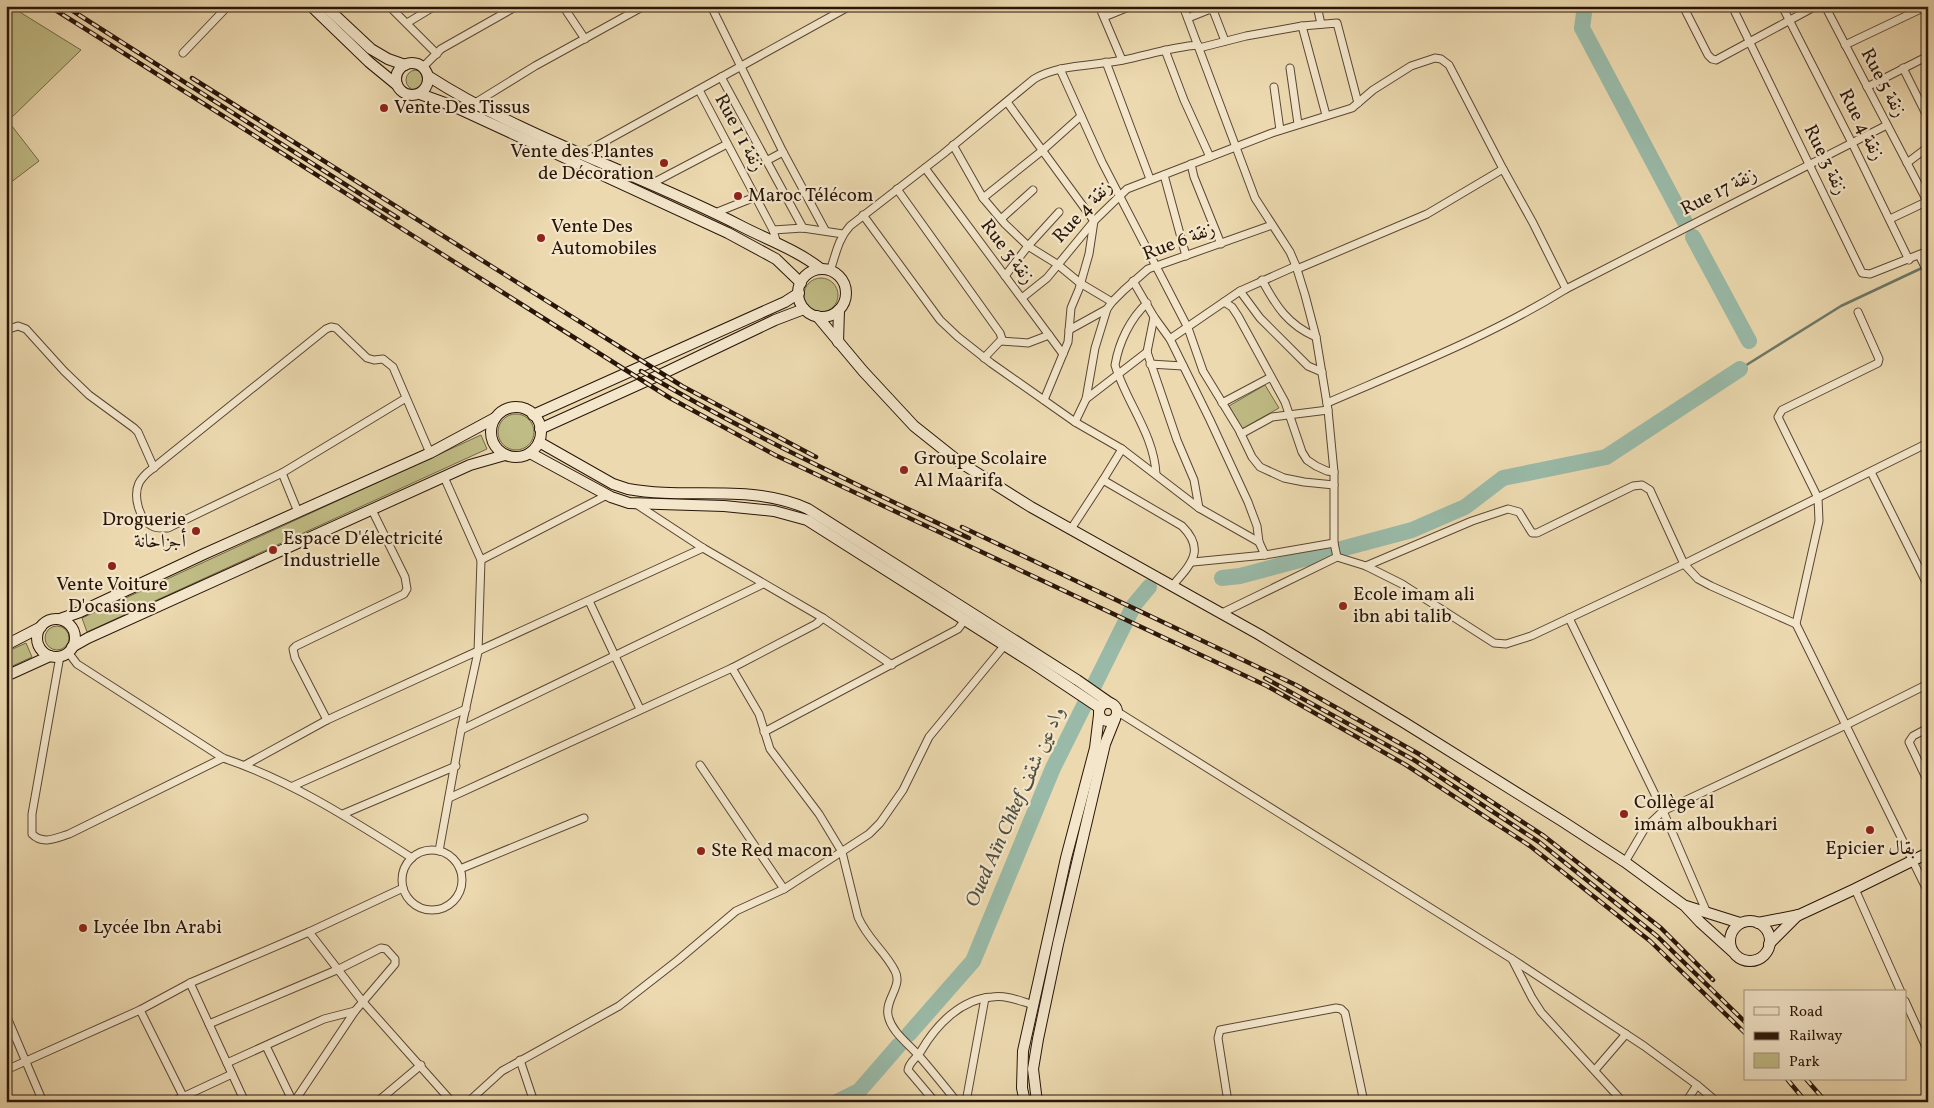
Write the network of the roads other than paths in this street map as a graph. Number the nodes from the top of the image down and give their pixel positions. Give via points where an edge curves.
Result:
1 (228, 6) edge
2 (311, 6) edge
3 (325, 6) edge
4 (390, 6) edge
5 (435, 6) edge
6 (517, 6) edge
7 (563, 6) edge
8 (644, 6) edge
9 (711, 6) edge
10 (850, 6) edge
11 (1099, 6) edge
12 (1132, 6) edge
13 (1183, 6) edge
14 (1317, 6) edge
15 (1683, 6) edge
16 (1732, 6) edge
17 (1782, 6) edge
18 (1816, 6) edge
19 (1825, 6) edge
20 (1927, 6) edge
21 (1104, 17) junction
22 (1188, 18) junction
23 (1790, 21) junction
24 (407, 23) junction
25 (1321, 24) junction
26 (1302, 26) junction
27 (585, 39) junction
28 (1225, 41) junction
29 (1750, 42) junction
30 (1845, 45) junction
31 (1199, 46) junction
32 (1165, 50) junction
33 (183, 53) dead end
34 (437, 54) junction
35 (1928, 56) edge
36 (1122, 60) junction
37 (1106, 62) junction
38 (405, 65) junction
39 (741, 66) junction
40 (1290, 68) dead end
41 (1903, 68) junction
42 (1060, 69) junction
43 (426, 72) junction
44 (721, 77) junction
45 (397, 85) junction
46 (1274, 87) dead end
47 (1867, 87) junction
48 (699, 90) junction
49 (420, 94) junction
50 (1007, 102) junction
51 (475, 103) junction
52 (1358, 103) junction
53 (1326, 115) junction
54 (1081, 116) junction
55 (1928, 118) edge
56 (1298, 124) junction
57 (1887, 125) junction
58 (1280, 130) junction
59 (1852, 143) junction
60 (727, 144) junction
61 (953, 145) junction
62 (1238, 146) junction
63 (1928, 147) edge
64 (1043, 150) junction
65 (783, 152) junction
66 (582, 154) junction
67 (1210, 157) junction
68 (768, 160) junction
69 (1907, 163) junction
70 (1191, 164) junction
71 (1810, 164) junction
72 (925, 168) junction
73 (1503, 169) junction
74 (1164, 175) junction
75 (1150, 179) junction
76 (651, 184) junction
77 (897, 189) junction
78 (1033, 190) dead end
79 (1120, 195) junction
80 (755, 197) junction
81 (983, 198) junction
82 (1927, 201) edge
83 (1059, 212) dead end
84 (715, 213) junction
85 (863, 215) junction
86 (1001, 219) junction
87 (1890, 220) junction
88 (1094, 221) junction
89 (1272, 225) junction
90 (803, 228) junction
91 (773, 230) junction
92 (825, 230) junction
93 (843, 234) junction
94 (777, 244) junction
95 (1220, 244) junction
96 (1028, 246) junction
97 (1928, 251) edge
98 (1186, 256) junction
99 (1920, 257) junction
100 (1909, 260) junction
101 (1058, 264) junction
102 (1156, 267) junction
103 (1296, 267) junction
104 (826, 270) junction
105 (1928, 273) edge
106 (1005, 276) junction
107 (1262, 280) junction
108 (1133, 281) junction
109 (801, 283) junction
110 (1080, 283) junction
111 (1566, 289) junction
112 (1240, 291) junction
113 (799, 294) junction
114 (1022, 298) junction
115 (1112, 302) junction
116 (1224, 302) junction
117 (1147, 303) junction
118 (804, 308) junction
119 (1107, 309) junction
120 (839, 310) junction
121 (1858, 312) dead end
122 (817, 316) junction
123 (1154, 317) junction
124 (1188, 328) junction
125 (6, 330) edge
126 (1069, 330) junction
127 (1049, 336) junction
128 (1316, 337) junction
129 (1170, 339) junction
130 (1001, 341) junction
131 (838, 342) junction
132 (1146, 352) junction
133 (1063, 354) junction
134 (984, 358) junction
135 (1150, 364) junction
136 (1182, 366) junction
137 (1322, 372) junction
138 (1118, 374) junction
139 (1271, 377) junction
140 (406, 398) junction
141 (1086, 399) junction
142 (1044, 400) junction
143 (1222, 402) junction
144 (1327, 406) junction
145 (1291, 414) junction
146 (533, 415) junction
147 (496, 418) junction
148 (1075, 422) junction
149 (540, 429) junction
150 (1241, 434) junction
151 (539, 442) junction
152 (1928, 444) edge
153 (1122, 449) junction
154 (430, 453) junction
155 (530, 453) junction
156 (505, 455) junction
157 (154, 468) junction
158 (1334, 472) junction
159 (1871, 472) junction
160 (282, 473) junction
161 (1156, 474) junction
162 (444, 477) junction
163 (1103, 480) junction
164 (1334, 485) junction
165 (607, 495) junction
166 (1818, 498) junction
167 (636, 503) junction
168 (1199, 508) junction
169 (372, 510) junction
170 (298, 512) junction
171 (1071, 529) junction
172 (1259, 542) junction
173 (1335, 544) junction
174 (703, 548) junction
175 (1265, 555) junction
176 (1337, 557) junction
177 (481, 560) junction
178 (1193, 562) junction
179 (1684, 564) junction
180 (1366, 566) junction
181 (763, 584) junction
182 (1173, 586) junction
183 (1928, 586) edge
184 (590, 601) junction
185 (1222, 614) junction
186 (823, 618) junction
187 (1569, 618) junction
188 (60, 619) junction
189 (964, 620) junction
190 (1796, 624) junction
191 (40, 627) junction
192 (6, 646) edge
193 (1004, 646) junction
194 (478, 652) junction
195 (63, 653) junction
196 (616, 656) junction
197 (892, 664) junction
198 (732, 668) junction
199 (6, 676) edge
200 (1074, 684) junction
201 (1928, 684) edge
202 (1097, 705) junction
203 (466, 709) junction
204 (640, 709) junction
205 (1116, 716) junction
206 (327, 720) junction
207 (1846, 725) junction
208 (1928, 728) edge
209 (461, 730) junction
210 (764, 732) junction
211 (223, 758) junction
212 (245, 765) junction
213 (700, 765) dead end
214 (456, 766) junction
215 (1928, 782) edge
216 (293, 786) junction
217 (449, 798) junction
218 (1663, 811) junction
219 (343, 814) junction
220 (584, 818) dead end
221 (439, 851) junction
222 (842, 852) junction
223 (1928, 853) edge
224 (412, 858) junction
225 (1912, 860) junction
226 (1625, 862) junction
227 (460, 869) junction
228 (403, 888) junction
229 (784, 889) junction
230 (1855, 889) junction
231 (1928, 892) edge
232 (1685, 906) junction
233 (1707, 913) junction
234 (1799, 915) junction
235 (1758, 922) junction
236 (1740, 923) junction
237 (309, 932) junction
238 (1769, 944) junction
239 (1732, 951) junction
240 (1512, 959) junction
241 (339, 969) junction
242 (190, 983) junction
243 (1900, 990) edge
244 (985, 998) junction
245 (364, 1002) junction
246 (1906, 1003) edge
247 (1034, 1005) junction
248 (140, 1010) junction
249 (355, 1012) junction
250 (6, 1015) edge
251 (209, 1024) junction
252 (1928, 1028) edge
253 (1919, 1033) junction
254 (1626, 1034) junction
255 (266, 1046) junction
256 (1928, 1051) edge
257 (919, 1055) junction
258 (520, 1060) junction
259 (25, 1061) junction
260 (227, 1063) junction
261 (421, 1065) junction
262 (6, 1070) edge
263 (1595, 1070) junction
264 (232, 1074) junction
265 (1697, 1085) junction
266 (1022, 1088) junction
267 (184, 1096) junction
268 (43, 1102) edge
269 (172, 1102) edge
270 (245, 1102) edge
271 (294, 1102) edge
272 (377, 1102) edge
273 (452, 1102) edge
274 (468, 1102) edge
275 (534, 1102) edge
276 (936, 1102) edge
277 (957, 1102) edge
278 (966, 1102) edge
279 (1018, 1102) edge
280 (1025, 1102) edge
281 (1037, 1102) edge
282 (1228, 1102) edge
283 (1364, 1102) edge
284 (1623, 1102) edge
285 (1686, 1102) edge
286 (1717, 1102) edge

1 - 33 street
2 - 45 main road
3 - 38 main road via 371,49
4 - 24 street
5 - 24 street
6 - 34 street
7 - 27 street
8 - 27 street
9 - 39 street
10 - 39 street
11 - 21 street
12 - 21 street
13 - 22 street
14 - 25 street
15 - 29 street via 1708,55 1714,59
16 - 29 street, Rue 3 زنقة
17 - 23 street, Rue 4 زنقة
18 - 23 street
19 - 30 street, Rue 5 زنقة
20 - 30 street
21 - 36 street
22 - 28 street via 1213,10
22 - 31 street
23 - 29 street
23 - 59 street, Rue 4 زنقة
24 - 34 street
25 - 26 street
25 - 52 street via 1338,25
26 - 28 street
26 - 53 street
27 - 51 street
28 - 31 street
29 - 71 street, Rue 3 زنقة
30 - 47 street, Rue 5 زنقة
31 - 32 street
31 - 62 street
32 - 36 street
32 - 67 street
34 - 43 street
35 - 41 street
36 - 37 street
37 - 42 street
37 - 75 street
38 - 43 main road via 416,63
38 - 45 main road via 397,73
39 - 44 street
39 - 65 street
40 - 56 street
41 - 47 street
41 - 55 street
42 - 50 street via 1034,79
42 - 54 street
43 - 49 main road via 427,86
43 - 51 main road
44 - 48 street
44 - 68 street
45 - 49 main road via 405,94
46 - 58 street
47 - 57 street, Rue 5 زنقة
48 - 60 street, Rue 1 زنقة 1
48 - 66 street
49 - 109 main road via 453,106 728,232 776,259
50 - 61 street
50 - 64 street
51 - 66 main road
52 - 53 street, Rue 4 زنقة
52 - 73 street, Rue 4 زنقة via 1411,66 1441,59 1449,65
53 - 56 street, Rue 4 زنقة
54 - 64 street
54 - 79 street
56 - 58 street, Rue 4 زنقة
57 - 59 street, Rue 17 زنقة
57 - 69 street, Rue 5 زنقة
58 - 62 street, Rue 4 زنقة
59 - 71 street, Rue 17 زنقة
59 - 87 street, Rue 4 زنقة
60 - 76 street
60 - 80 street, Rue 1 زنقة 1
61 - 72 street
61 - 81 street
62 - 67 street, Rue 4 زنقة
62 - 89 street via 1256,198
63 - 69 street
64 - 81 street
64 - 88 street
65 - 68 street
65 - 92 street
66 - 76 main road
67 - 70 street, Rue 4 زنقة
68 - 90 street
69 - 82 street, Rue 5 زنقة
70 - 74 street, Rue 4 زنقة
70 - 95 street
71 - 100 street, Rue 3 زنقة via 1862,273 1870,274
71 - 111 street, Rue 17 زنقة
72 - 77 street
72 - 106 street, Rue 3 زنقة
73 - 103 street via 1427,214
73 - 111 street
74 - 75 street, Rue 4 زنقة
74 - 98 street
75 - 79 street, Rue 4 زنقة
76 - 84 main road
77 - 85 street
77 - 130 street via 1000,333
78 - 86 street
79 - 88 street, Rue 4 زنقة
79 - 102 street
80 - 84 street
80 - 91 street, Rue 1 زنقة 1
81 - 86 street
82 - 87 street
83 - 96 street
84 - 94 main road
85 - 93 street
85 - 134 street via 940,320
86 - 96 street
87 - 100 street, Rue 4 زنقة
88 - 101 street, Rue 4 زنقة
88 - 110 street
89 - 95 street, Rue 6 زنقة
89 - 103 street
90 - 91 street
90 - 92 street
91 - 94 street, Rue 1 زنقة 1
92 - 93 street
93 - 104 street
94 - 104 main road
95 - 98 street, Rue 6 زنقة
96 - 101 street
96 - 106 street
97 - 99 street, Rue 3 زنقة
98 - 102 street, Rue 6 زنقة
99 - 100 street, Rue 3 زنقة
99 - 105 street
101 - 110 street
101 - 114 street, Rue 4 زنقة via 1047,278
102 - 108 street, Rue 6 زنقة
102 - 124 street
103 - 107 street
103 - 128 street
104 - 109 main road via 808,274
104 - 120 main road via 839,277 845,287 845,298
106 - 114 street, Rue 3 زنقة
107 - 112 street
107 - 128 street via 1286,317 1300,330
108 - 115 street, Rue 6 زنقة
108 - 117 street
109 - 113 main road
110 - 115 street
110 - 126 street via 1071,308
111 - 144 street, Rue 17 زنقة via 1489,332
112 - 116 street
112 - 137 street via 1260,318 1308,366
113 - 118 main road
113 - 146 main road
114 - 127 street, Rue 3 زنقة
115 - 119 street, Rue 6 زنقة
116 - 124 street
116 - 139 street via 1238,316
117 - 123 street
117 - 138 street via 1125,334 1115,365
118 - 122 main road
118 - 149 main road
119 - 126 street
119 - 141 street, Rue 6 زنقة via 1095,348
120 - 122 main road via 831,315
120 - 131 main road
121 - 166 street via 1878,363 1782,410 1778,417
122 - 131 main road
123 - 129 street
123 - 132 street
124 - 129 street
124 - 143 street via 1202,371
125 - 157 street via 18,326 26,329 89,395 130,424 138,432
126 - 133 street
127 - 130 street via 1028,343
127 - 133 street, Rue 3 زنقة
128 - 137 street
129 - 136 street
130 - 134 street
131 - 171 main road via 930,440 989,482
132 - 135 street
132 - 138 street
133 - 142 street
134 - 142 street
135 - 136 street
135 - 168 street via 1194,480
136 - 172 street via 1248,502
137 - 144 street
138 - 141 street
138 - 161 street via 1149,441
139 - 143 street
139 - 145 street
140 - 154 street
140 - 157 street via 386,360 368,358 332,327
140 - 160 street
141 - 148 street, Rue 6 زنقة
142 - 148 street
143 - 150 street
144 - 145 street, Rue 17 زنقة
144 - 158 street
145 - 150 street, Rue 17 زنقة via 1272,417
145 - 158 street via 1307,460
146 - 147 main road via 524,409 514,408 503,411
146 - 149 main road
147 - 154 main road
147 - 156 main road via 491,437 496,448
148 - 153 street
149 - 151 main road
150 - 164 street via 1260,467 1284,478
151 - 155 main road
151 - 200 main road via 628,490 756,495 794,502 824,518
152 - 159 street
153 - 161 street
153 - 163 street
154 - 170 main road
155 - 156 main road via 519,457
155 - 165 main road
156 - 162 main road
157 - 160 street via 140,481 136,496 143,518 157,528 168,528
158 - 164 street
159 - 166 street
159 - 183 street
160 - 170 street
161 - 168 street
162 - 169 main road
162 - 177 street
163 - 171 street
163 - 178 street via 1182,526 1192,536 1195,547
164 - 173 street
165 - 167 main road
165 - 177 street
166 - 179 street
166 - 190 street via 1819,520
167 - 174 street
167 - 189 main road via 724,506 774,511 807,520
168 - 172 street
169 - 195 main road via 88,638
169 - 206 street via 405,578 407,589 404,594 293,649 294,658
170 - 188 main road
171 - 182 main road
172 - 175 street
173 - 175 street
173 - 176 street
174 - 181 street
174 - 184 street
175 - 178 street
176 - 180 street
176 - 185 street
177 - 194 street
178 - 182 street
179 - 180 street via 1650,490 1638,485 1537,533 1532,533 1519,512 1508,510 1472,521
179 - 187 street
179 - 190 street via 1698,579 1711,586
180 - 187 street via 1402,584 1494,643 1513,642
181 - 186 street
181 - 196 street
182 - 185 main road
184 - 194 street
184 - 196 street
185 - 226 main road via 1405,722
186 - 197 street
186 - 198 street
187 - 218 street
188 - 191 main road via 49,620
188 - 195 main road via 73,630 74,642
189 - 193 main road
189 - 197 street via 958,630
190 - 207 street
191 - 192 main road
191 - 195 main road via 37,638 41,649
193 - 200 main road
193 - 222 street via 930,737 904,790 880,823
194 - 203 street
194 - 206 street
195 - 199 main road
195 - 211 street
195 - 211 street via 32,814 32,834 38,839 53,840 69,834
196 - 204 street
196 - 209 street
197 - 210 street
198 - 204 street
198 - 210 street via 759,714
200 - 202 main road
201 - 207 street
202 - 205 main road via 1110,703 1115,706
202 - 205 main road via 1102,719 1108,722
202 - 247 main road via 1095,748 1066,858
203 - 209 street
203 - 216 street
204 - 217 street
205 - 240 street
205 - 281 main road via 1105,744 1041,1024 1033,1070
206 - 212 street
207 - 218 street
207 - 225 street
208 - 215 street via 1909,742
209 - 214 street
210 - 222 street via 770,749 819,814
211 - 212 street
212 - 216 street
213 - 229 street
214 - 217 street
214 - 219 street
216 - 219 street
217 - 221 street
218 - 226 street via 1644,828
218 - 233 street
219 - 224 street
220 - 227 street
221 - 224 street via 424,851
221 - 227 street via 452,857
222 - 229 street
222 - 257 street via 862,927 896,972 897,985 888,1008 891,1023
223 - 225 main road
224 - 228 street via 404,870
225 - 230 main road
225 - 231 street
226 - 232 main road
227 - 228 street via 459,894 440,909 426,910 416,905
228 - 237 street
229 - 258 street via 736,911 619,1006
230 - 234 main road
230 - 243 street
232 - 233 main road
232 - 239 main road
233 - 236 main road
234 - 235 main road
234 - 238 main road
235 - 236 main road
235 - 238 main road via 1767,932
236 - 239 main road via 1731,934
237 - 241 street
237 - 242 street
238 - 239 main road via 1765,954 1754,961 1742,960
240 - 254 street
240 - 263 street via 1541,1012
241 - 245 street
241 - 245 street via 380,948 386,949 395,959 395,964
241 - 251 street
242 - 248 street
242 - 251 street
244 - 247 street via 1012,998
244 - 257 street via 958,1009 940,1024
244 - 278 street
245 - 249 street
245 - 261 street
246 - 253 street
247 - 266 main road via 1023,1051
248 - 259 street
248 - 267 street
249 - 255 street via 324,1019
249 - 271 street
250 - 259 street
251 - 260 street
252 - 253 street
253 - 256 street
254 - 263 street
254 - 265 street
255 - 260 street
255 - 271 street
257 - 276 street via 908,1070
257 - 277 street
258 - 274 street via 502,1071
258 - 275 street
259 - 262 street
259 - 268 street
260 - 264 street
261 - 272 street
261 - 273 street
263 - 284 street
264 - 267 street
264 - 270 street
265 - 285 street
265 - 286 street
266 - 279 street
266 - 280 main road
267 - 269 street
282 - 283 street via 1218,1038 1220,1030 1336,1008 1346,1013

